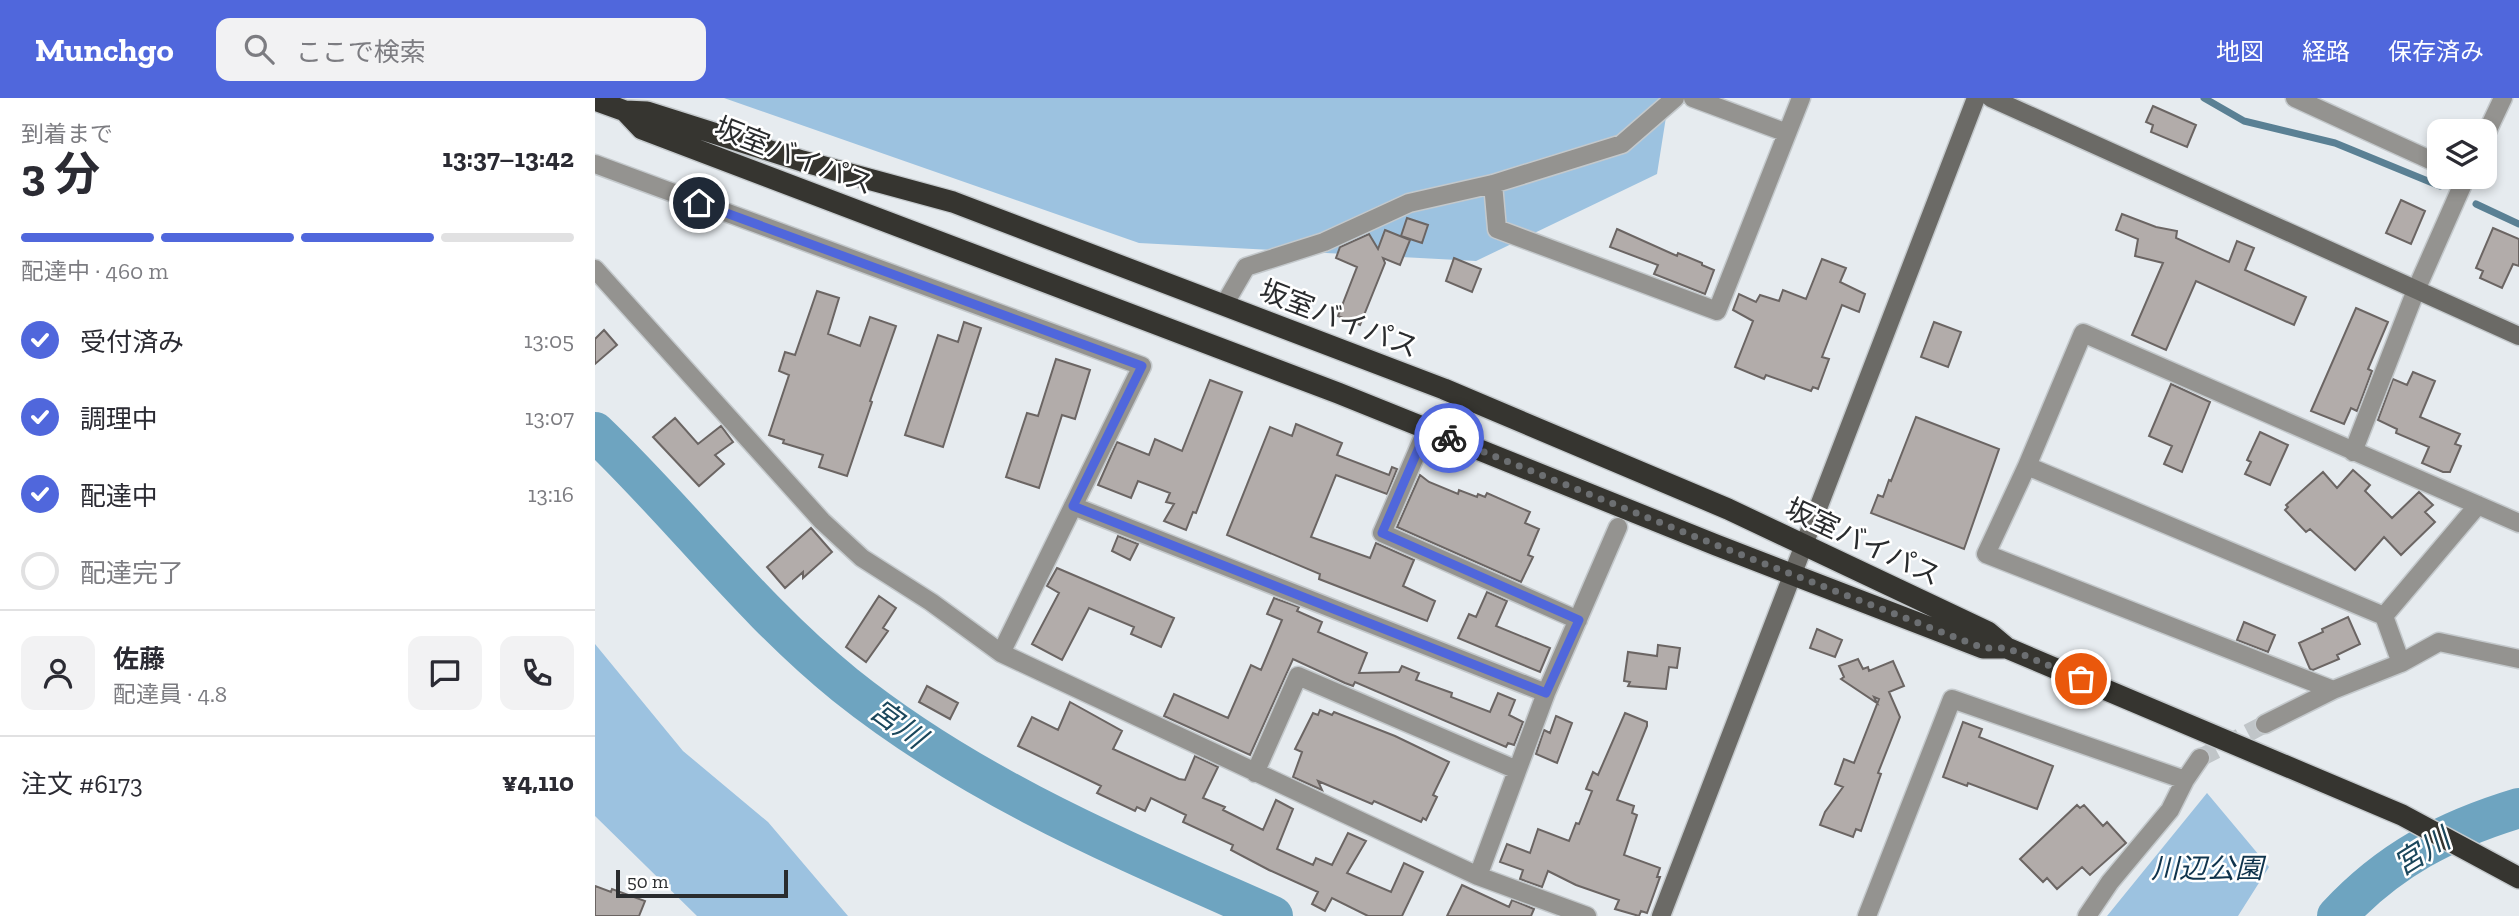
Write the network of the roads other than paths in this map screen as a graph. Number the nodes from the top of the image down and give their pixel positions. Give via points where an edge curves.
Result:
1 (1675, 98) edge
2 (1693, 98) edge
3 (1801, 98) edge
4 (1976, 98) edge
5 (1991, 98) edge
6 (2295, 98) edge
7 (2503, 98) edge
8 (595, 100) edge
9 (2328, 105) edge
10 (625, 111) junction
11 (2493, 119) edge
12 (1787, 133) junction
13 (2427, 158) edge
14 (595, 164) edge
15 (1493, 184) junction
16 (2461, 189) edge
17 (595, 269) edge
18 (2416, 290) junction
19 (1224, 305) junction
20 (2519, 336) edge
21 (1427, 429) junction
22 (2353, 452) junction
23 (2027, 466) junction
24 (2479, 505) junction
25 (1073, 506) junction
26 (2519, 523) edge
27 (1618, 527) dead end
28 (1806, 545) junction
29 (1794, 575) junction
30 (2384, 616) junction
31 (1579, 620) junction
32 (2007, 648) junction
33 (1001, 653) junction
34 (2519, 659) edge
35 (2401, 663) junction
36 (2333, 690) junction
37 (1546, 693) junction
38 (2265, 724) tunnel mouth
39 (2200, 758) tunnel mouth
40 (1517, 770) junction
41 (1255, 773) junction
42 (2185, 780) junction
43 (1478, 876) junction
44 (2519, 878) edge
45 (1587, 916) edge
46 (1661, 916) edge
47 (1867, 916) edge
48 (2087, 916) edge

1 - 15 street via 1622,144
2 - 12 street
3 - 12 street
4 - 28 street
5 - 18 street
6 - 9 street
7 - 11 street
8 - 10 highway, 坂室バイパス
9 - 13 street
10 - 19 highway, 坂室バイパス via 647,112 953,202
10 - 21 highway, 坂室バイパス via 642,129
12 - 15 street via 1717,311 1497,229
14 - 25 street via 1142,366
15 - 19 street via 1409,203 1324,242 1246,267
16 - 18 street
17 - 33 street via 822,521 862,558
18 - 20 street
18 - 22 street
19 - 28 highway, 坂室バイパス via 1444,389
21 - 29 highway, 坂室バイパス
21 - 31 street via 1382,533
22 - 23 street via 2083,333
22 - 24 street
23 - 30 street
23 - 36 street via 1986,554
24 - 26 street
24 - 30 street
25 - 33 street
25 - 37 street
27 - 31 street
28 - 29 street
28 - 32 highway, 坂室バイパス via 1988,632
29 - 32 highway, 坂室バイパス via 1983,648
29 - 46 street
30 - 35 street
31 - 37 street
32 - 44 highway, 坂室バイパス via 2402,815
33 - 41 street
34 - 35 street via 2439,642
35 - 36 street
36 - 38 street
37 - 40 street
39 - 42 street
40 - 41 street via 1298,676
40 - 43 street
41 - 43 street
42 - 47 street via 1952,699
42 - 48 street via 2170,810
43 - 45 street

